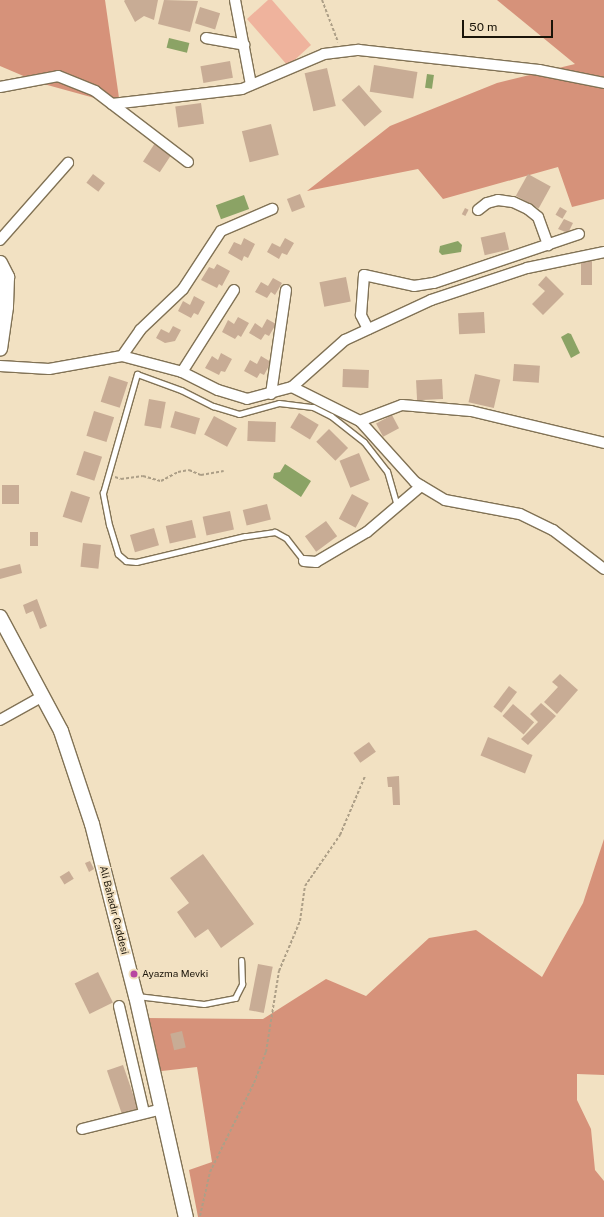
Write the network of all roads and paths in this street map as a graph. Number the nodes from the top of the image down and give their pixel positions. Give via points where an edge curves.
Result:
1 (235, 0) edge
2 (322, 0) edge
3 (206, 38) dead end
4 (244, 44) junction
5 (342, 52) junction
6 (604, 83) edge
7 (251, 85) junction
8 (0, 87) edge
9 (112, 104) junction
10 (188, 162) dead end
11 (68, 163) dead end
12 (272, 209) dead end
13 (478, 210) dead end
14 (579, 234) dead end
15 (0, 240) edge
16 (548, 245) junction
17 (602, 255) edge
18 (0, 263) edge
19 (234, 290) dead end
20 (286, 290) dead end
21 (368, 329) junction
22 (0, 349) edge
23 (122, 356) junction
24 (0, 366) edge
25 (182, 372) junction
26 (292, 386) junction
27 (271, 394) junction
28 (360, 421) junction
29 (604, 443) edge
30 (224, 471) dead end
31 (109, 474) junction
32 (421, 486) junction
33 (398, 506) junction
34 (304, 561) joint
35 (604, 569) edge
36 (0, 617) edge
37 (43, 696) junction
38 (0, 720) edge
39 (365, 776) dead end
40 (241, 960) dead end
41 (136, 996) junction
42 (119, 1006) dead end
43 (162, 1109) junction
44 (144, 1113) junction
45 (82, 1129) dead end
46 (186, 1217) edge
47 (199, 1217) edge

1 - 4 street
2 - 5 path
3 - 4 street
4 - 7 street
5 - 6 street via 359,50 539,70
5 - 7 street via 324,54
7 - 9 street via 242,89
8 - 9 street via 58,76 95,91
9 - 10 street
11 - 15 street
12 - 23 street via 221,231 183,289 140,330
13 - 16 street via 487,202 498,200 513,202 528,209 538,217
14 - 16 street
16 - 21 street via 434,283 414,286 364,275 361,316
17 - 21 street via 527,268 431,300
18 - 22 main road via 7,277
19 - 25 street
20 - 27 street
21 - 26 street via 346,340
23 - 24 street via 49,369
23 - 25 street
25 - 27 street via 218,390 247,399
26 - 27 street
26 - 28 street
28 - 29 street via 402,404 471,411
28 - 32 street
30 - 31 path via 201,475 189,470 178,472 161,482 143,476 121,479
31 - 33 lane via 137,374 181,390 213,406 239,414 279,403 313,407 332,416 364,442 387,471
31 - 34 lane via 103,493 109,526 118,554 126,561 136,562 245,536 275,532 286,538
32 - 33 street
32 - 35 street via 445,500 520,514 553,530
33 - 34 street via 367,532 331,555 316,562
36 - 37 main road, Ali Bahadır Caddesi
37 - 38 street
37 - 41 main road, Ali Bahadır Caddesi via 61,731 92,824
39 - 47 path via 340,835 305,886 300,921 279,971 266,1052 254,1083 210,1172
40 - 41 lane via 242,984 234,998 204,1004
41 - 43 main road, Ali Bahadır Caddesi
42 - 44 street
43 - 44 street
43 - 46 main road, Ali Bahadır Caddesi
44 - 45 street

